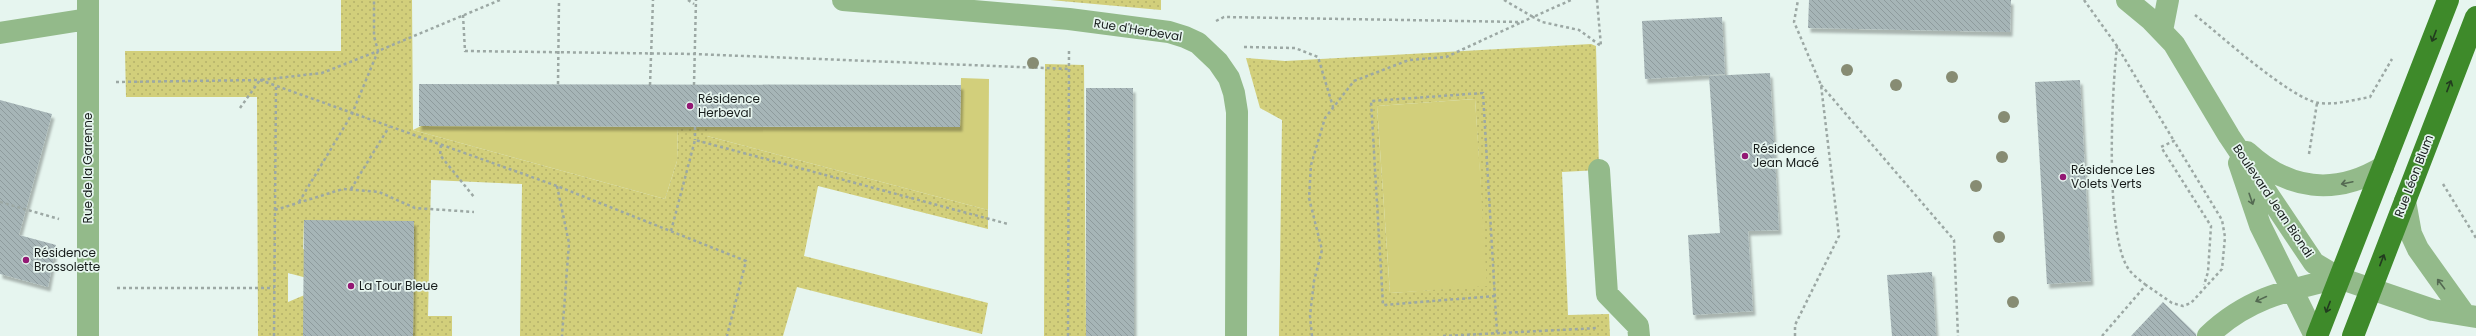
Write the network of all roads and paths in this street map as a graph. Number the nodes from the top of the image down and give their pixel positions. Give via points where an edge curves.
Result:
1 (374, 0) edge
2 (500, 0) edge
3 (559, 0) edge
4 (653, 0) edge
5 (688, 0) edge
6 (696, 0) edge
7 (843, 0) edge
8 (1504, 0) edge
9 (1571, 0) edge
10 (1597, 0) edge
11 (1798, 0) edge
12 (2084, 0) edge
13 (2127, 0) edge
14 (2168, 0) edge
15 (2448, 0) edge
16 (694, 4) junction
17 (88, 10) edge
18 (2192, 13) dead end
19 (463, 15) junction
20 (1533, 17) junction
21 (2476, 17) edge
22 (1069, 20) junction
23 (1522, 22) junction
24 (2162, 31) junction
25 (0, 33) edge
26 (1185, 37) junction
27 (2117, 46) junction
28 (378, 51) junction
29 (559, 53) junction
30 (1210, 53) junction
31 (651, 54) junction
32 (694, 54) junction
33 (2393, 56) dead end
34 (1069, 69) junction
35 (260, 80) junction
36 (88, 82) junction
37 (558, 84) dead end
38 (650, 85) dead end
39 (694, 85) dead end
40 (1820, 85) junction
41 (276, 86) junction
42 (2317, 103) junction
43 (1333, 107) junction
44 (240, 108) dead end
45 (352, 114) junction
46 (389, 127) junction
47 (695, 127) dead end
48 (2229, 136) junction
49 (695, 140) junction
50 (2174, 141) junction
51 (441, 145) junction
52 (2383, 167) junction
53 (1599, 170) dead end
54 (2441, 180) dead end
55 (2305, 184) junction
56 (557, 186) junction
57 (351, 189) junction
58 (474, 197) dead end
59 (2405, 201) junction
60 (0, 202) edge
61 (299, 202) junction
62 (275, 210) junction
63 (474, 212) dead end
64 (1008, 224) dead end
65 (88, 227) junction
66 (671, 231) junction
67 (2476, 238) edge
68 (2339, 278) junction
69 (2146, 285) junction
70 (2204, 285) junction
71 (88, 288) junction
72 (274, 288) junction
73 (2292, 289) junction
74 (2371, 289) junction
75 (1495, 296) junction
76 (2471, 316) edge
77 (1639, 331) edge
78 (1498, 333) junction
79 (88, 336) edge
80 (274, 336) edge
81 (562, 336) edge
82 (727, 336) edge
83 (1068, 336) edge
84 (1236, 336) edge
85 (1312, 336) edge
86 (1443, 336) edge
87 (1795, 336) edge
88 (1958, 336) edge
89 (2102, 336) edge
90 (2208, 336) edge
91 (2316, 336) edge
92 (2353, 336) edge

1 - 28 path via 374,36
2 - 19 path
3 - 29 path
4 - 31 path
5 - 16 path
6 - 16 path
7 - 22 street, Rue d'Herbeval
8 - 20 path
9 - 20 path
10 - 20 path via 1601,46 1579,30 1542,22
11 - 40 path via 1794,22
12 - 27 path
13 - 24 street, Boulevard Jean Biondi
14 - 24 street
15 -> 52 main road
16 - 32 path
17 - 25 street
17 - 36 street, Rue de la Garenne
18 - 42 path via 2288,88
19 - 28 path
19 - 29 path via 465,51
20 - 23 path
59 -> 21 main road, Rue Léon Blum
22 - 26 street, Rue d'Herbeval via 1169,32
22 - 34 path
23 - 26 path via 1224,17
23 - 43 path via 1446,57 1409,60 1354,81
24 - 48 street, Boulevard Jean Biondi via 2184,60
26 - 30 street, Rue d'Herbeval
27 - 50 path
27 - 69 path via 2113,83 2112,164 2116,224 2129,271
28 - 35 path via 322,73
28 - 45 path
29 - 31 path
29 - 37 path
30 - 43 path via 1243,47 1295,48 1318,57
30 - 84 street, Rue d'Herbeval via 1228,78 1237,112
31 - 32 path
31 - 38 path
32 - 34 path
32 - 39 path
33 - 42 path via 2370,97 2336,104
34 - 83 path
35 - 36 path
35 - 41 path
35 - 44 path
36 - 65 street, Rue de la Garenne
40 - 87 path via 1839,236 1795,325
40 - 88 path via 1954,240
41 - 45 path
41 - 62 path
42 - 55 path
43 - 85 path via 1325,118 1311,165 1310,198 1322,250 1314,281 1310,316
45 - 46 path
45 - 61 path
46 - 51 path
46 - 57 path
47 - 49 path
48 - 55 street via 2267,167
48 - 68 street, Boulevard Jean Biondi via 2306,254 2319,267
48 -> 73 street, Boulevard Jean Biondi via 2260,225
49 - 64 path
49 - 66 path
50 - 70 path via 2222,220 2224,229 2222,269
50 - 70 path via 2161,147 2210,226 2208,272
51 - 56 path
51 - 58 path via 440,155
52 -> 55 street via 2367,177 2350,183 2325,186
52 - 68 main road
53 - 77 street via 1607,294
54 - 67 path
56 - 66 path
56 - 81 path via 569,244
57 - 61 path
57 - 63 path via 379,192 415,208
74 -> 59 main road, Rue Léon Blum
76 -> 59 street via 2418,249 2411,234
60 - 65 path
61 - 62 path
62 - 72 path
65 - 71 street, Rue de la Garenne
66 - 82 path via 746,261
68 - 73 street
68 - 74 street, Boulevard Jean Biondi
68 -> 91 main road
69 - 70 path via 2172,303 2182,306 2191,303
69 - 89 path
71 - 72 path
71 - 79 street, Rue de la Garenne
72 - 80 path
73 -> 90 street via 2267,297 2237,312
73 - 91 street, Boulevard Jean Biondi
74 - 76 street, Boulevard Jean Biondi via 2433,310
74 - 92 main road, Rue Léon Blum
75 - 75 path via 1483,93 1371,101 1383,305
75 - 78 path
77 - 78 path
78 - 86 path

